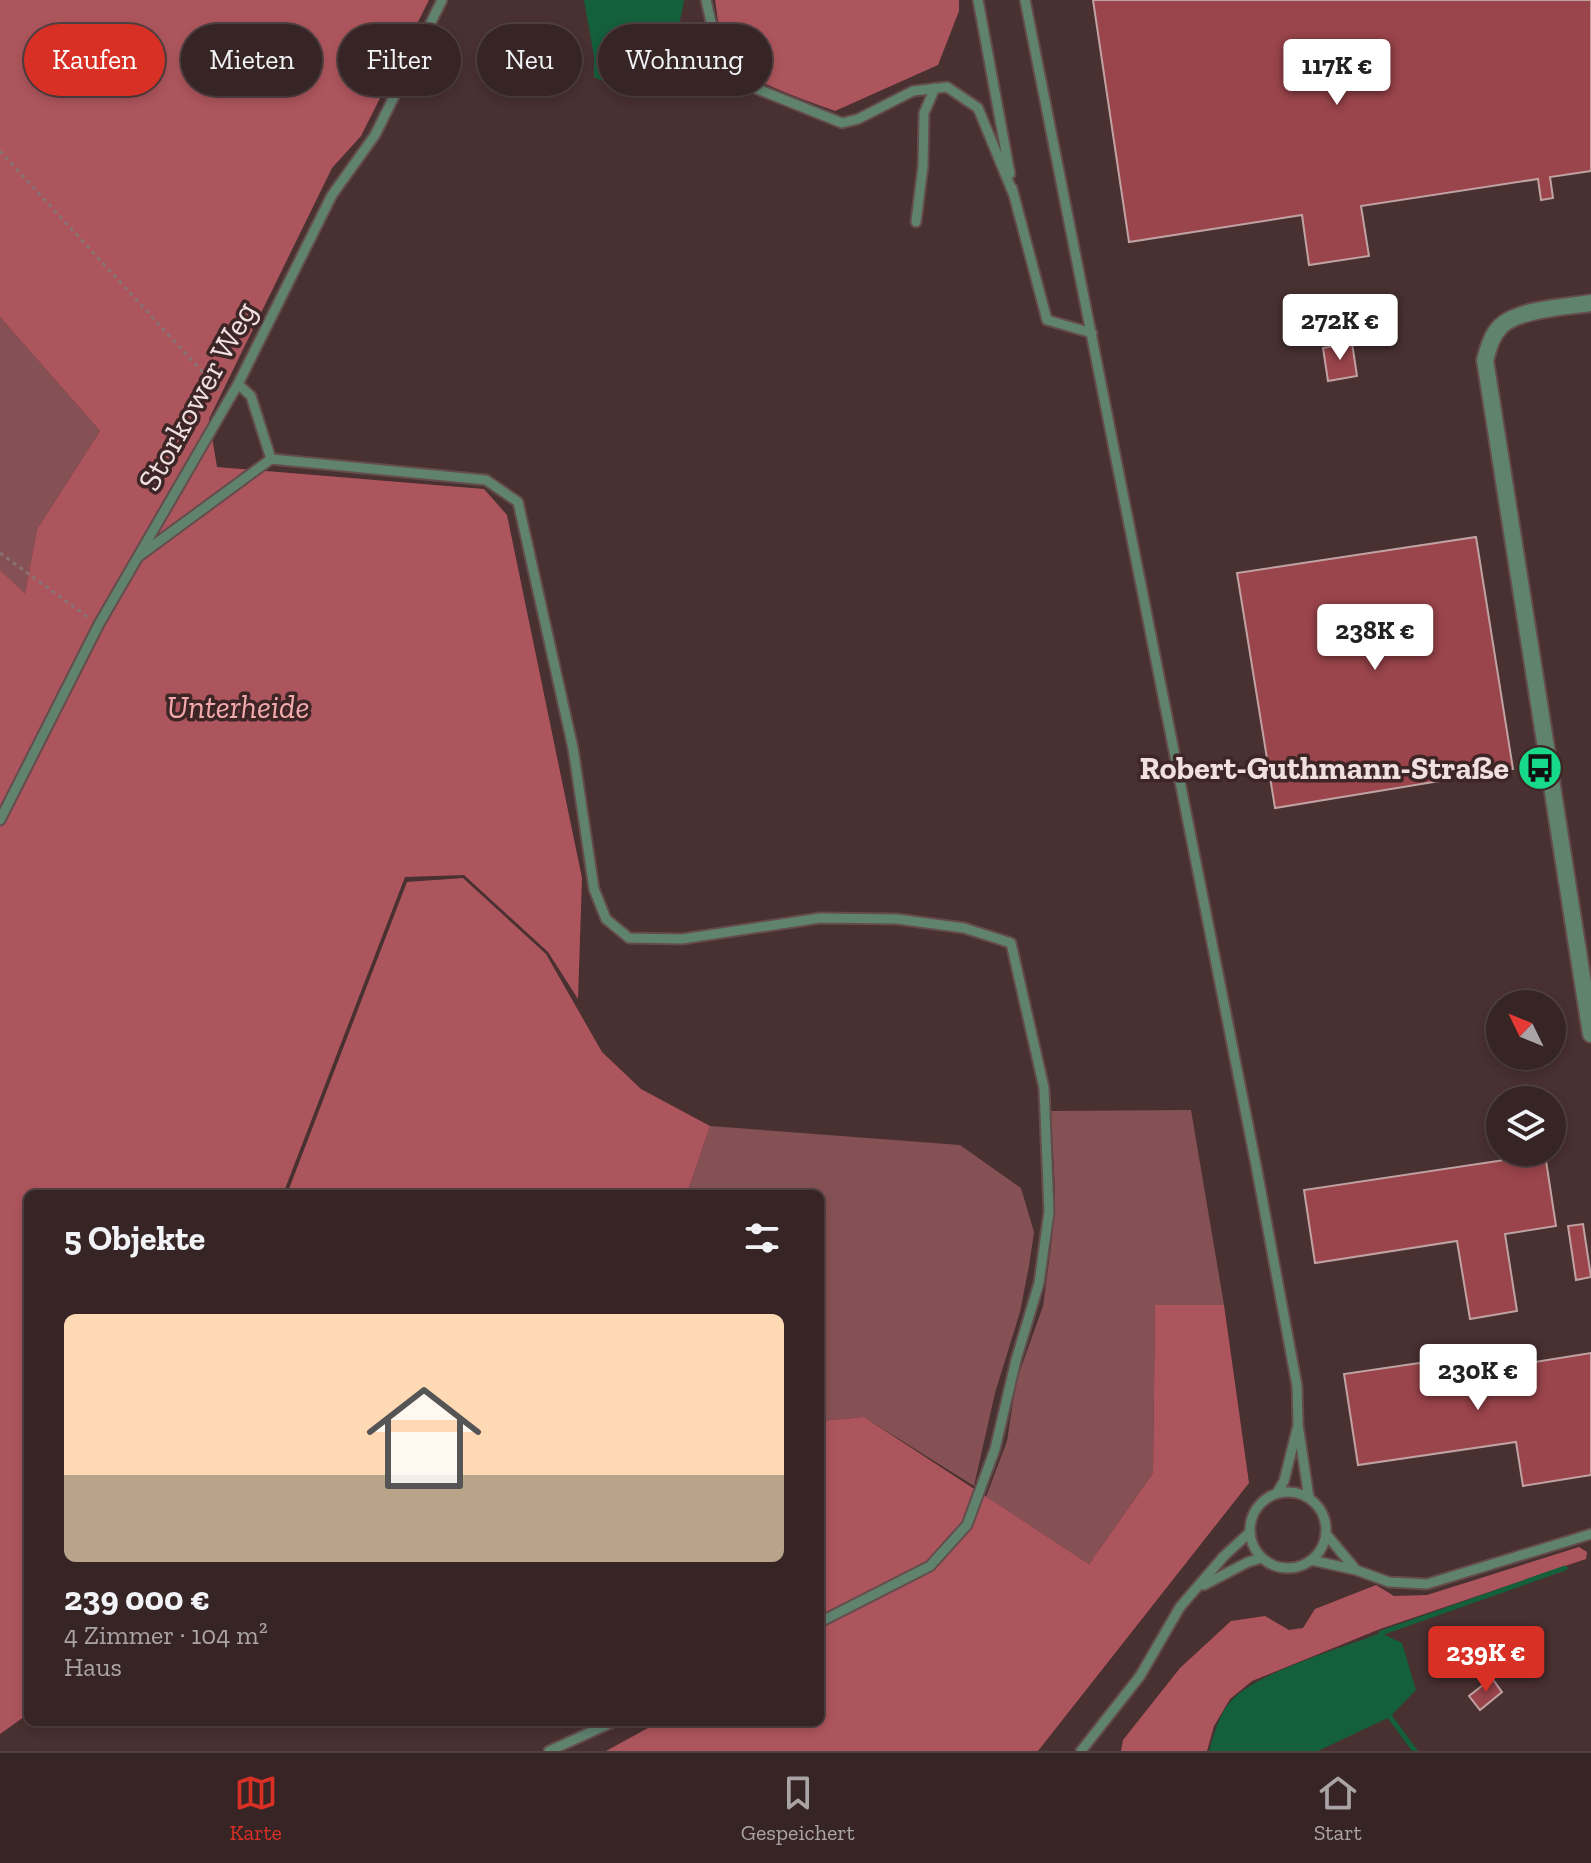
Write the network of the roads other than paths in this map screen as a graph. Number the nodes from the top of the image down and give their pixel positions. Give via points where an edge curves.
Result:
1 (442, 0) edge
2 (706, 0) edge
3 (978, 0) edge
4 (1025, 0) edge
5 (935, 88) junction
6 (1013, 193) junction
7 (916, 222) dead end
8 (1591, 303) edge
9 (1092, 333) junction
10 (238, 384) junction
11 (271, 459) junction
12 (136, 558) junction
13 (0, 820) edge
14 (1591, 1034) edge
15 (1298, 1425) junction
16 (1277, 1493) junction
17 (1309, 1498) junction
18 (1249, 1533) junction
19 (1326, 1534) junction
20 (1591, 1534) edge
21 (1262, 1558) junction
22 (1311, 1560) junction
23 (1356, 1570) junction
24 (1197, 1589) junction
25 (824, 1620) edge
26 (604, 1726) edge
27 (549, 1751) edge
28 (1081, 1751) edge

1 - 10 lane, Storkower Weg via 375,135 332,195
2 - 5 lane via 720,62 745,84 842,123 913,91
3 - 6 lane
4 - 9 lane
5 - 6 lane via 947,87 978,108
5 - 7 lane via 924,113
6 - 9 lane via 1047,320
8 - 14 street via 1520,315 1502,324 1485,360
9 - 15 lane via 1297,1386
10 - 11 lane via 251,396
10 - 12 lane, Storkower Weg
11 - 12 lane
11 - 25 lane via 486,480 518,502 573,748 594,889 606,919 629,938 682,939 820,918 897,919 964,928 1011,943 1044,1088 1049,1212 1039,1283 995,1449 967,1525 930,1566
12 - 13 lane, Storkower Weg
15 - 16 lane
15 - 17 lane
16 - 17 lane via 1294,1491
16 - 18 lane via 1256,1508
17 - 19 lane via 1322,1512
18 - 21 lane
18 - 24 lane
19 - 22 lane
19 - 23 lane
20 - 23 lane via 1427,1584 1389,1582
21 - 22 lane via 1288,1568
21 - 24 lane
22 - 23 lane
24 - 28 lane via 1180,1607 1140,1676
26 - 27 lane

